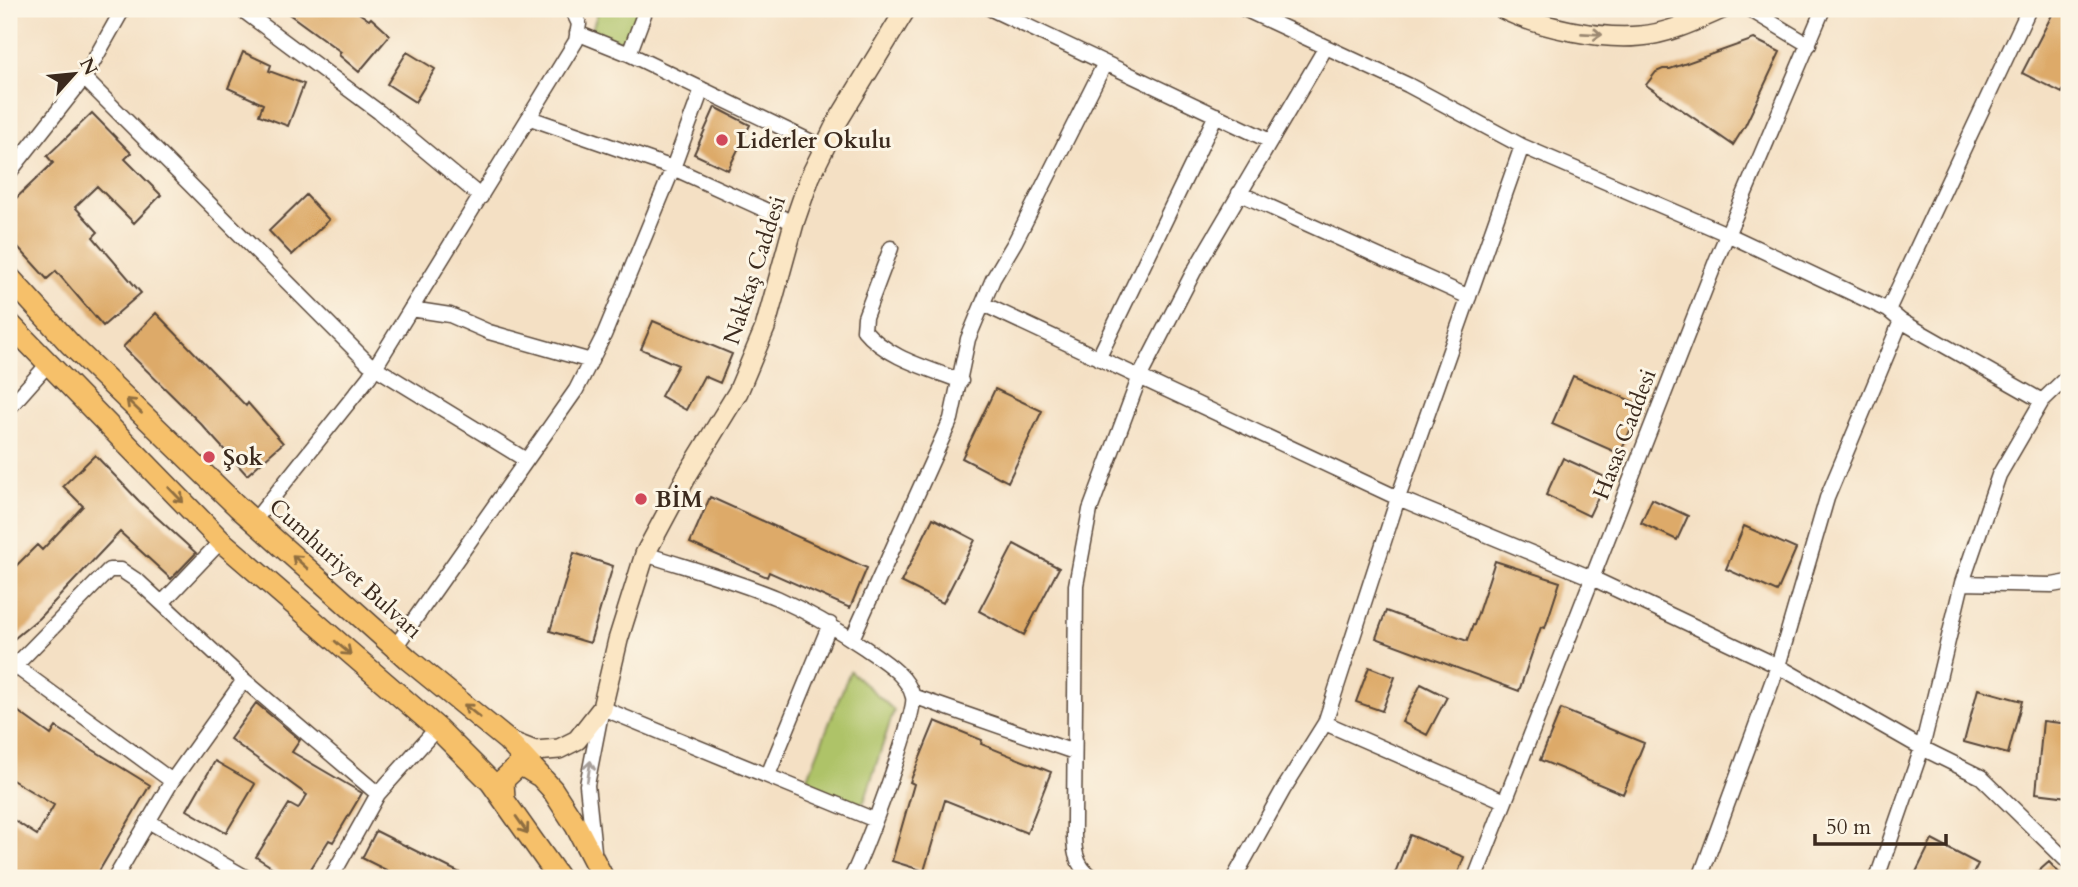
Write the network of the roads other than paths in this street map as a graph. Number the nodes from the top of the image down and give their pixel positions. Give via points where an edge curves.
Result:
1 (123, 9) edge
2 (241, 9) edge
3 (572, 9) edge
4 (646, 9) edge
5 (906, 9) edge
6 (991, 9) edge
7 (1244, 9) edge
8 (1503, 9) edge
9 (1722, 9) edge
10 (1749, 9) edge
11 (2029, 9) edge
12 (1819, 11) edge
13 (577, 33) junction
14 (1809, 45) junction
15 (1326, 47) junction
16 (629, 54) junction
17 (1105, 63) junction
18 (84, 78) junction
19 (702, 89) junction
20 (1216, 116) junction
21 (530, 118) junction
22 (1270, 141) junction
23 (1522, 146) junction
24 (824, 148) junction
25 (673, 168) junction
26 (9, 173) edge
27 (1239, 193) junction
28 (481, 197) junction
29 (794, 223) junction
30 (1727, 234) junction
31 (891, 248) dead end
32 (9, 277) edge
33 (1469, 296) junction
34 (983, 304) junction
35 (411, 309) junction
36 (1888, 310) junction
37 (1902, 321) junction
38 (9, 323) edge
39 (1099, 357) junction
40 (591, 361) junction
41 (48, 364) junction
42 (374, 367) junction
43 (2069, 375) edge
44 (1140, 376) junction
45 (961, 381) junction
46 (2042, 401) junction
47 (9, 408) edge
48 (526, 460) junction
49 (1398, 498) junction
50 (254, 522) junction
51 (221, 541) junction
52 (645, 554) junction
53 (1592, 578) junction
54 (2069, 582) edge
55 (1962, 583) junction
56 (162, 603) junction
57 (830, 624) junction
58 (852, 639) junction
59 (395, 647) junction
60 (1778, 666) junction
61 (12, 669) edge
62 (244, 680) junction
63 (913, 696) junction
64 (602, 708) junction
65 (1325, 723) junction
66 (437, 728) junction
67 (507, 740) junction
68 (1922, 748) junction
69 (1074, 752) junction
70 (768, 775) junction
71 (543, 778) junction
72 (172, 781) junction
73 (378, 794) junction
74 (504, 800) junction
75 (1504, 801) junction
76 (875, 820) junction
77 (148, 821) junction
78 (2069, 863) edge
79 (599, 874) edge
80 (856, 876) edge
81 (559, 877) edge
82 (115, 878) edge
83 (247, 878) edge
84 (331, 878) edge
85 (1093, 878) edge
86 (1234, 878) edge
87 (1475, 878) edge
88 (1700, 878) edge
89 (1877, 878) edge

1 - 18 street
2 - 28 street via 379,112
3 - 13 street via 579,23
4 - 16 street
5 - 24 street, Nakkaş Caddesi
6 - 17 street
7 - 15 street
8 -> 9 street via 1573,33 1641,37
10 - 14 street
11 - 36 street
12 - 14 street, Hasas Caddesi
13 - 16 street
13 - 21 street
14 - 30 street, Hasas Caddesi
15 - 22 street
15 - 23 street
16 - 19 street
17 - 20 street
17 - 34 street
18 - 26 street
18 - 42 street
19 - 24 street
19 - 25 street
20 - 22 street
20 - 39 street
21 - 25 street
21 - 28 street
22 - 27 street
23 - 30 street
23 - 33 street
24 - 29 street, Nakkaş Caddesi
25 - 29 street
25 - 40 street
27 - 33 street
27 - 44 street
28 - 35 street
29 - 52 street, Nakkaş Caddesi via 765,328 738,392
30 - 36 street
30 - 53 street, Hasas Caddesi
31 - 45 street via 864,330 899,357
50 -> 32 main road, Cumhuriyet Bulvarı via 70,344
33 - 49 street
34 - 39 street
34 - 45 street via 968,339
35 - 40 street via 450,315 488,332
35 - 42 street
36 - 37 street
37 - 46 street
37 - 60 street via 1827,498
38 - 41 main road
39 - 44 street
40 - 48 street
41 - 47 street
41 -> 51 main road
42 - 48 street
42 - 50 street
43 - 46 street
44 - 49 street
44 - 69 street via 1090,510 1076,585
45 - 58 street via 951,419
46 - 55 street via 1999,475
48 - 59 street
49 - 53 street
49 - 65 street
59 -> 50 main road, Cumhuriyet Bulvarı
51 - 56 street
51 -> 66 main road
52 - 57 street via 776,598
52 - 64 street, Nakkaş Caddesi
53 - 60 street
53 - 75 street, Hasas Caddesi
54 - 55 street
55 - 68 street
56 - 61 street via 121,570 109,570
56 - 62 street
57 - 58 street
57 - 70 street
58 - 63 street via 901,676
67 -> 59 main road, Cumhuriyet Bulvarı
60 - 68 street
60 - 88 street
61 - 72 street
62 - 72 street
62 - 73 street
63 - 69 street
63 - 76 street via 913,713
64 - 67 street via 577,740 559,749 535,751
64 - 70 street
79 -> 64 street via 587,785
65 - 75 street
65 - 86 street
66 - 73 street
66 - 74 main road
67 - 71 main road, Cumhuriyet Bulvarı
68 - 78 street via 1981,777
68 - 89 street
69 - 85 street via 1074,847 1082,871
70 - 76 street
71 - 74 main road via 517,767 503,780
71 - 79 main road, Cumhuriyet Bulvarı via 576,825
72 - 77 street
73 - 84 street
74 -> 81 main road
75 - 87 street, Hasas Caddesi
76 - 80 street
77 - 82 street
77 - 83 street

